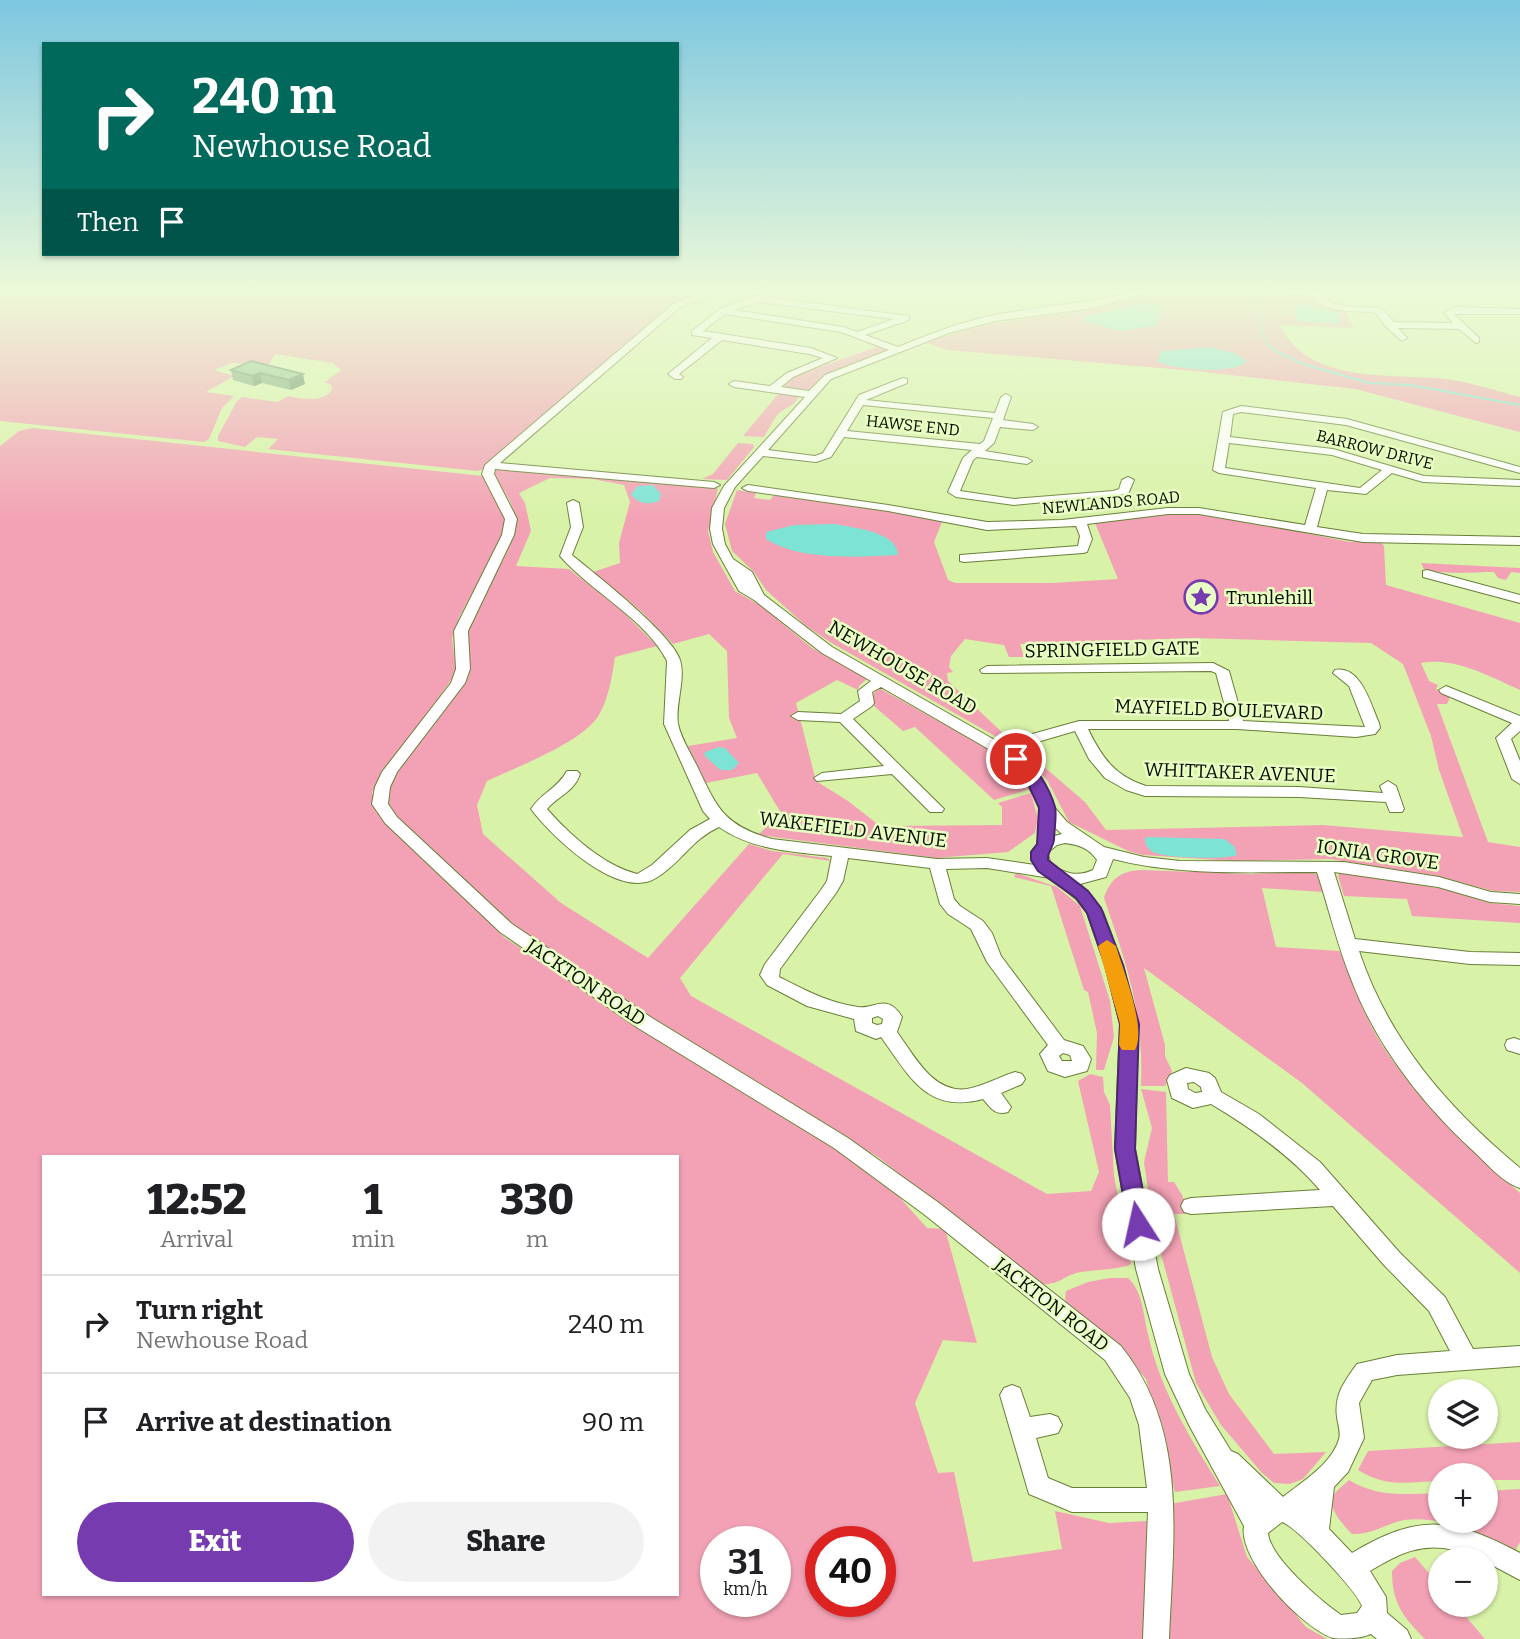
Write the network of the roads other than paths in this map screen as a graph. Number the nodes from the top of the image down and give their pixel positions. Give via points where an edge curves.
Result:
1 (603, 368) edge
2 (680, 368) edge
3 (806, 368) edge
4 (858, 368) edge
5 (678, 377) dead end
6 (902, 381) dead end
7 (774, 388) junction
8 (815, 393) junction
9 (731, 397) dead end
10 (1006, 397) dead end
11 (859, 402) junction
12 (998, 419) junction
13 (1033, 427) dead end
14 (840, 433) junction
15 (1223, 439) junction
16 (979, 450) junction
17 (760, 452) junction
18 (1027, 461) dead end
19 (491, 465) junction
20 (1390, 469) junction
21 (1520, 470) edge
22 (1128, 480) dead end
23 (1520, 483) edge
24 (714, 485) dead end
25 (1322, 486) junction
26 (748, 488) dead end
27 (573, 503) dead end
28 (1080, 522) junction
29 (1310, 528) junction
30 (1520, 541) edge
31 (964, 558) dead end
32 (1427, 574) dead end
33 (1520, 599) edge
34 (988, 670) dead end
35 (1340, 673) dead end
36 (881, 680) junction
37 (1446, 690) dead end
38 (798, 716) dead end
39 (844, 718) junction
40 (1520, 723) edge
41 (1079, 724) junction
42 (1237, 725) junction
43 (1000, 748) junction
44 (894, 769) junction
45 (822, 778) dead end
46 (1520, 779) edge
47 (574, 784) dead end
48 (1392, 798) dead end
49 (1047, 808) junction
50 (936, 809) dead end
51 (719, 821) junction
52 (1080, 840) junction
53 (1044, 847) junction
54 (1100, 851) junction
55 (841, 853) junction
56 (1144, 862) junction
57 (988, 863) junction
58 (937, 864) junction
59 (1324, 865) junction
60 (1102, 871) junction
61 (1055, 875) junction
62 (1520, 899) edge
63 (1095, 912) junction
64 (1349, 944) junction
65 (1520, 960) edge
66 (1059, 1046) dead end
67 (1015, 1079) dead end
68 (988, 1091) junction
69 (1211, 1095) dead end
70 (1001, 1107) dead end
71 (1520, 1180) edge
72 (1340, 1197) junction
73 (1191, 1206) dead end
74 (1520, 1356) edge
75 (1467, 1360) junction
76 (1012, 1395) dead end
77 (1050, 1425) dead end
78 (1021, 1429) junction
79 (1217, 1450) junction
80 (1323, 1481) junction
81 (1160, 1500) junction
82 (1283, 1509) junction
83 (1257, 1525) junction
84 (1316, 1535) junction
85 (1520, 1567) edge
86 (1350, 1569) junction
87 (1372, 1618) junction
88 (1156, 1639) edge
89 (1398, 1639) edge

1 - 19 street
2 - 5 street via 673,374
3 - 7 street
4 - 8 street, NEWHOUSE ROAD
6 - 11 street
7 - 8 street
7 - 9 street via 740,384
8 - 17 street, NEWHOUSE ROAD
10 - 12 street
11 - 12 street
11 - 14 street
12 - 13 street
12 - 16 street via 989,443
14 - 16 street, HAWSE END
14 - 17 street via 827,455 820,458
15 - 20 street, BARROW DRIVE via 1333,452
15 - 21 street, BARROW DRIVE via 1228,412 1248,410 1347,422
15 - 25 street, BARROW DRIVE via 1219,470
16 - 18 street, HAWSE END
16 - 22 street via 968,458 956,494 1014,502 1124,492
17 - 36 street, NEWHOUSE ROAD via 730,486 718,508 719,544 740,586 827,650
19 - 24 street via 693,478
19 - 81 street, JACKTON ROAD via 488,474 511,519 508,535 458,639 464,662 458,684 383,781 380,804 384,811 506,928 645,1023 841,1143 1099,1339 1124,1366 1143,1400 1159,1468
20 - 23 street, BARROW DRIVE via 1438,481
20 - 25 street via 1362,492
25 - 29 street
26 - 28 street, NEWLANDS ROAD via 987,526
27 - 51 street, WAKEFIELD AVENUE via 577,527 566,556 670,651 674,661 671,724
28 - 29 street, NEWLANDS ROAD via 1199,511
28 - 31 street via 1086,533 1083,549 1014,559
29 - 30 street, NEWLANDS ROAD via 1363,538
32 - 33 street
34 - 42 street, SPRINGFIELD GATE via 1020,664 1216,667 1223,674
35 - 42 street, MAYFIELD BOULEVARD via 1357,688 1372,723 1370,731
36 - 39 street via 865,691 867,703
36 - 43 street, NEWHOUSE ROAD
37 - 40 street via 1461,701
38 - 39 street
39 - 44 street
40 - 46 street via 1503,738
41 - 42 street, MAYFIELD BOULEVARD
41 - 43 street, MAYFIELD BOULEVARD
41 - 48 street, WHITTAKER AVENUE via 1105,771 1145,791 1253,790
43 - 49 street, NEWHOUSE ROAD via 1030,773
44 - 45 street
44 - 50 street via 916,798
47 - 51 street via 544,801 542,813 603,866 632,880 646,878 687,836
49 - 52 street, NEWHOUSE ROAD
49 - 53 street, NEWHOUSE ROAD
51 - 55 street, WAKEFIELD AVENUE via 748,838
52 - 53 street via 1065,838
52 - 54 street
53 - 57 street, WAKEFIELD AVENUE
53 - 61 street via 1039,860
54 - 56 street, IONIA GROVE
54 - 60 street via 1105,860
55 - 58 street, WAKEFIELD AVENUE
55 - 68 street via 828,893 769,975 813,1002 863,1015 861,1022 867,1029 886,1031 937,1093 957,1098
56 - 59 street, IONIA GROVE via 1235,868
56 - 60 street, IONIA GROVE
57 - 58 street, WAKEFIELD AVENUE
57 - 61 street, WAKEFIELD AVENUE
58 - 66 street via 946,900 977,925 993,958
59 - 62 street, IONIA GROVE
59 - 64 street
60 - 61 street via 1078,880
60 - 63 street via 1095,888
61 - 63 street via 1082,895
63 - 79 street via 1129,1024 1125,1149 1147,1269 1177,1374
64 - 65 street
64 - 71 street via 1363,987 1395,1048 1453,1121
67 - 68 street
68 - 70 street
69 - 72 street via 1252,1119 1313,1168
72 - 73 street
72 - 75 street via 1437,1304
74 - 75 street
75 - 80 street via 1365,1371 1347,1403 1352,1438 1339,1464
76 - 78 street
77 - 78 street
78 - 81 street via 1034,1478 1045,1491 1072,1500
79 - 82 street
79 - 83 street
80 - 82 street
80 - 84 street
81 - 88 street, JACKTON ROAD
82 - 83 street
82 - 84 street
83 - 87 street via 1257,1545 1264,1557 1317,1616 1342,1628
84 - 86 street
85 - 86 street via 1434,1534 1409,1537
86 - 87 street via 1377,1605
87 - 89 street

